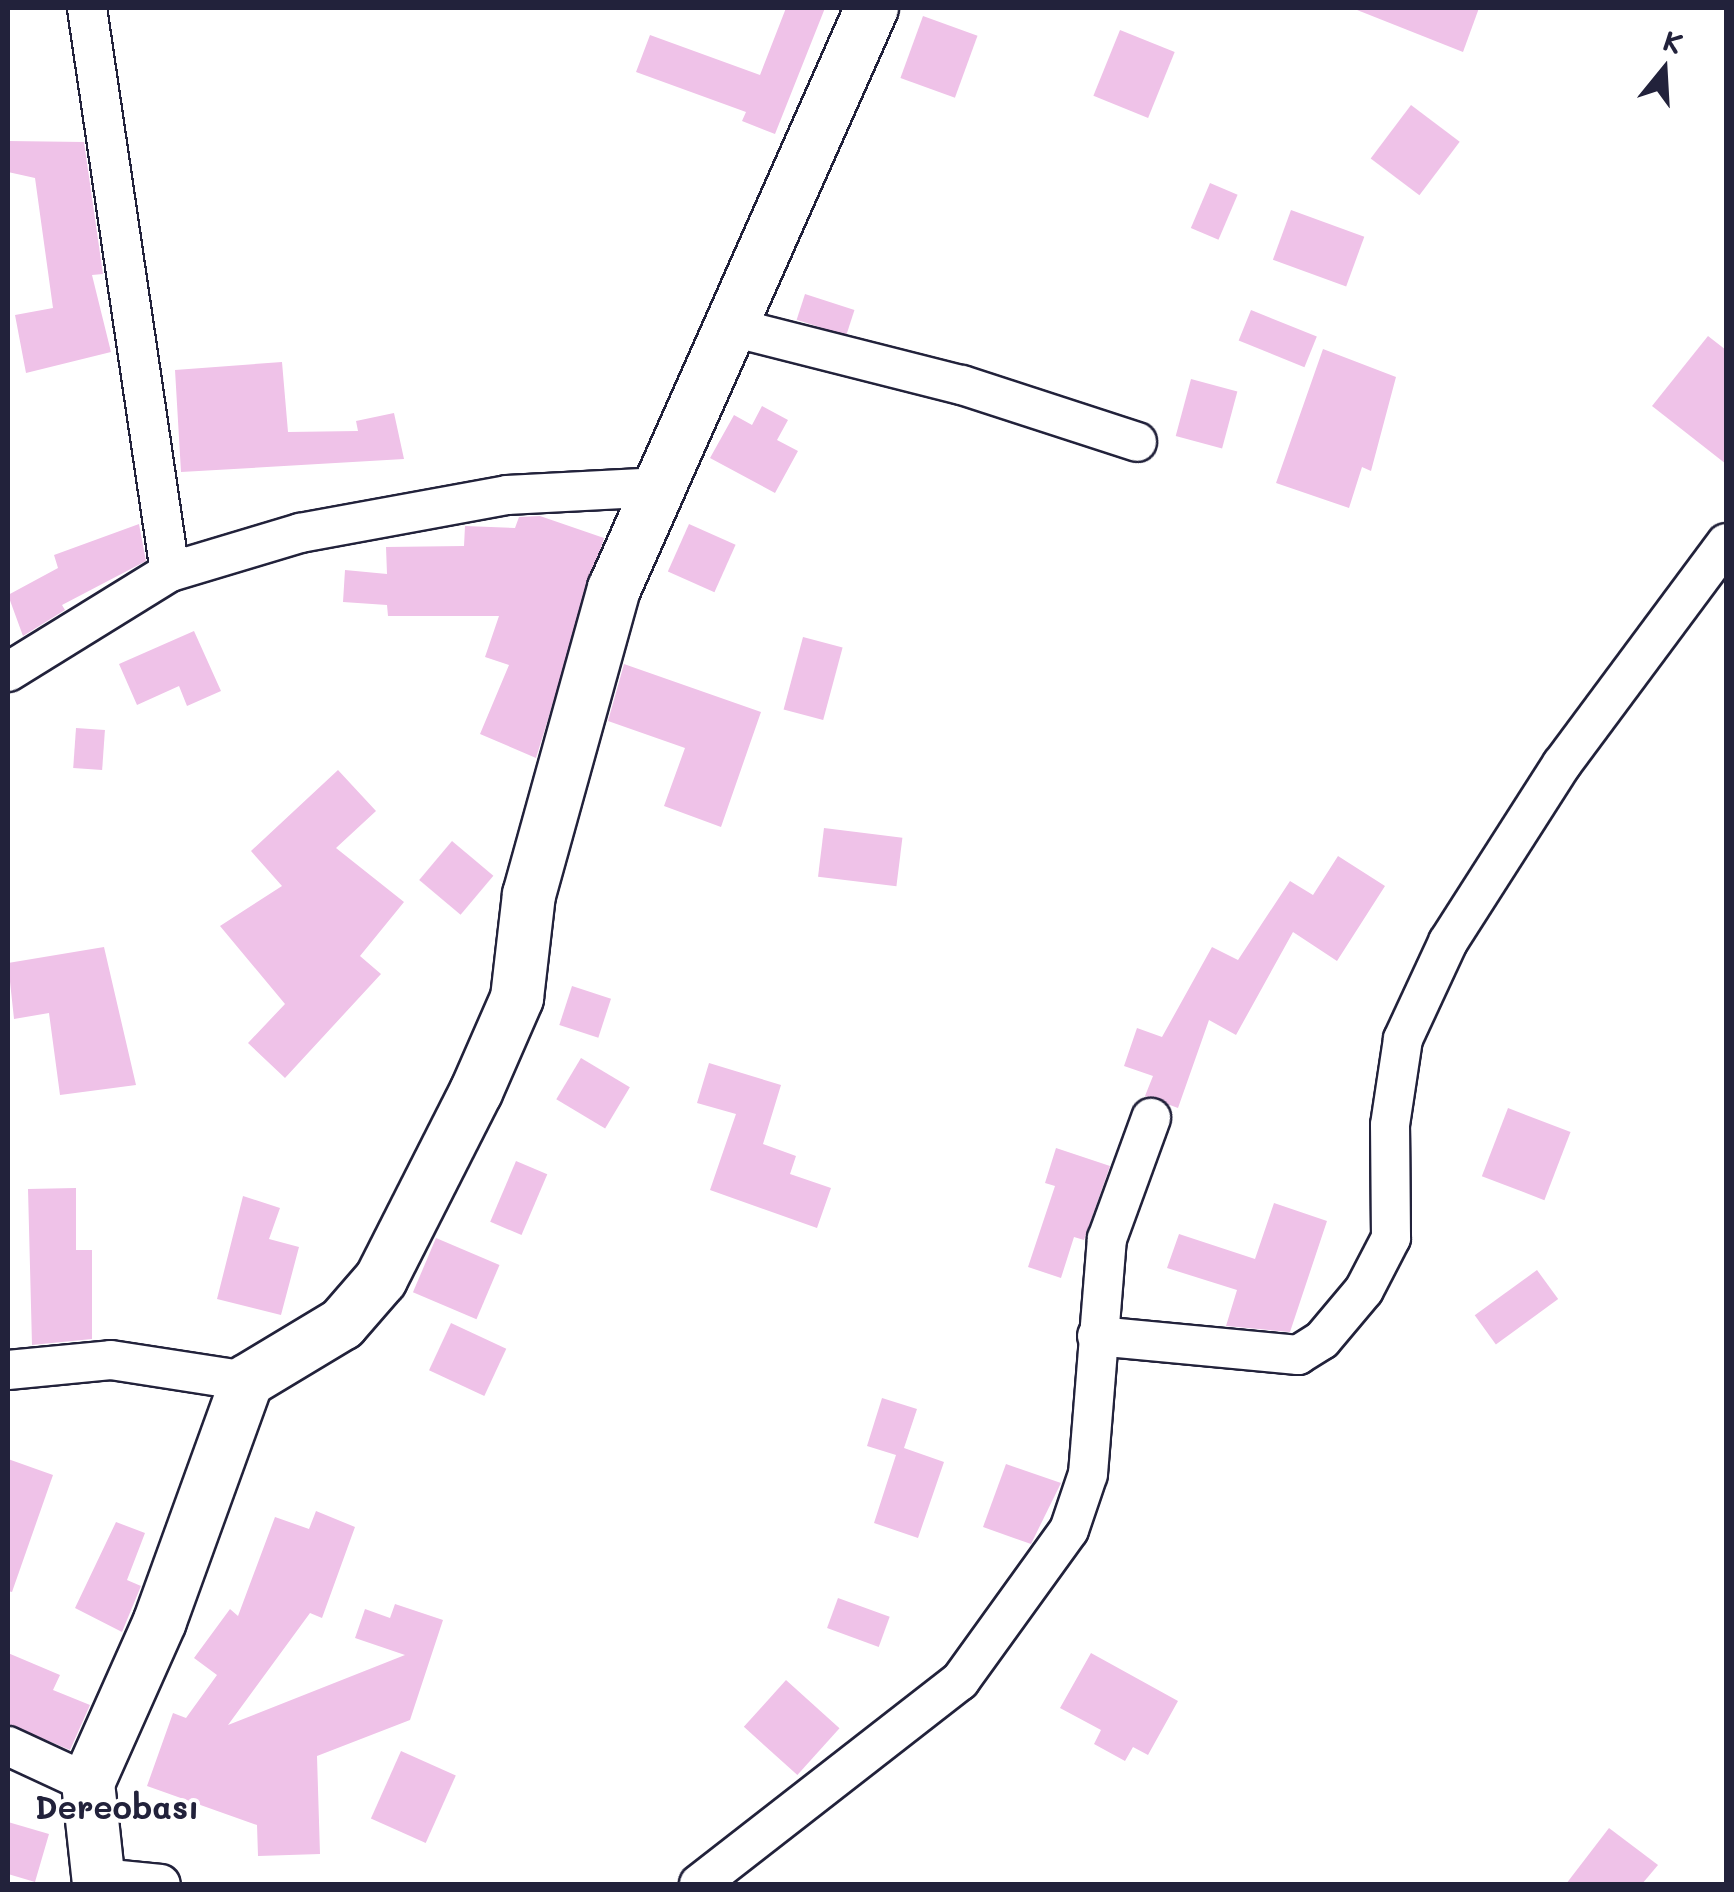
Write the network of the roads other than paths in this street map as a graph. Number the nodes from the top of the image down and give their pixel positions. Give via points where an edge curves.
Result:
1 (87, 8) edge
2 (872, 8) edge
3 (732, 327) junction
4 (1137, 442) dead end
5 (662, 487) junction
6 (1726, 543) edge
7 (170, 572) junction
8 (8, 672) edge
9 (1152, 1118) dead end
10 (1097, 1336) junction
11 (8, 1370) edge
12 (247, 1382) junction
13 (8, 1746) edge
14 (88, 1784) junction
15 (99, 1881) edge
16 (161, 1884) edge
17 (699, 1884) edge

1 - 7 street
2 - 3 street
3 - 4 street via 962,385
3 - 5 street
5 - 7 street via 506,495 300,533
5 - 12 street via 614,589 529,895 517,998 476,1092 380,1280 342,1324
6 - 10 street via 1562,764 1448,942 1403,1039 1390,1126 1391,1238 1364,1290 1322,1340 1298,1355
7 - 8 street
9 - 10 street via 1107,1239
10 - 17 street via 1088,1474 1070,1530 1039,1578 960,1680
11 - 12 street via 112,1360
12 - 14 street via 160,1620
13 - 14 street
14 - 15 street
15 - 16 street

